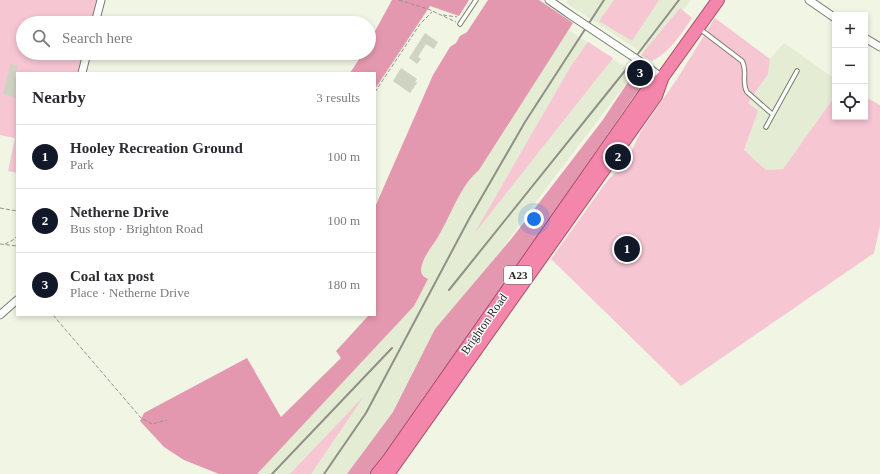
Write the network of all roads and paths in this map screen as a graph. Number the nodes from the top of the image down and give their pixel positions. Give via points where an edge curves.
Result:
1 (101, 0) edge
2 (399, 0) edge
3 (476, 0) edge
4 (548, 0) edge
5 (718, 0) edge
6 (809, 0) edge
7 (432, 12) junction
8 (441, 15) junction
9 (97, 16) edge
10 (832, 16) edge
11 (464, 18) junction
12 (460, 24) joint
13 (698, 28) junction
14 (868, 40) edge
15 (880, 47) edge
16 (85, 60) edge
17 (797, 71) dead end
18 (82, 72) edge
19 (662, 78) junction
20 (376, 90) edge
21 (772, 114) junction
22 (766, 126) dead end
23 (0, 208) edge
24 (16, 211) edge
25 (16, 237) edge
26 (0, 244) edge
27 (4, 244) junction
28 (16, 246) edge
29 (16, 301) edge
30 (0, 315) edge
31 (55, 316) edge
32 (167, 420) dead end
33 (377, 474) edge
34 (388, 474) edge

1 - 9 street
2 - 7 path
3 - 11 lane
4 - 19 street, bridge
5 - 13 highway, Brighton Road / A23
6 - 10 street
7 - 8 path
7 - 20 path via 420,24
8 - 11 path
8 - 12 path
11 - 12 lane
13 - 19 highway, Brighton Road / A23
13 - 21 lane via 742,61 745,67 744,87
14 - 15 street
16 - 18 street
17 - 21 lane
19 - 33 highway, Brighton Road / A23 via 647,90
19 - 34 highway, Brighton Road / A23 via 656,96
21 - 22 lane
23 - 24 path
25 - 27 path
26 - 27 path
27 - 28 path
29 - 30 street
31 - 32 path via 141,418 152,424

